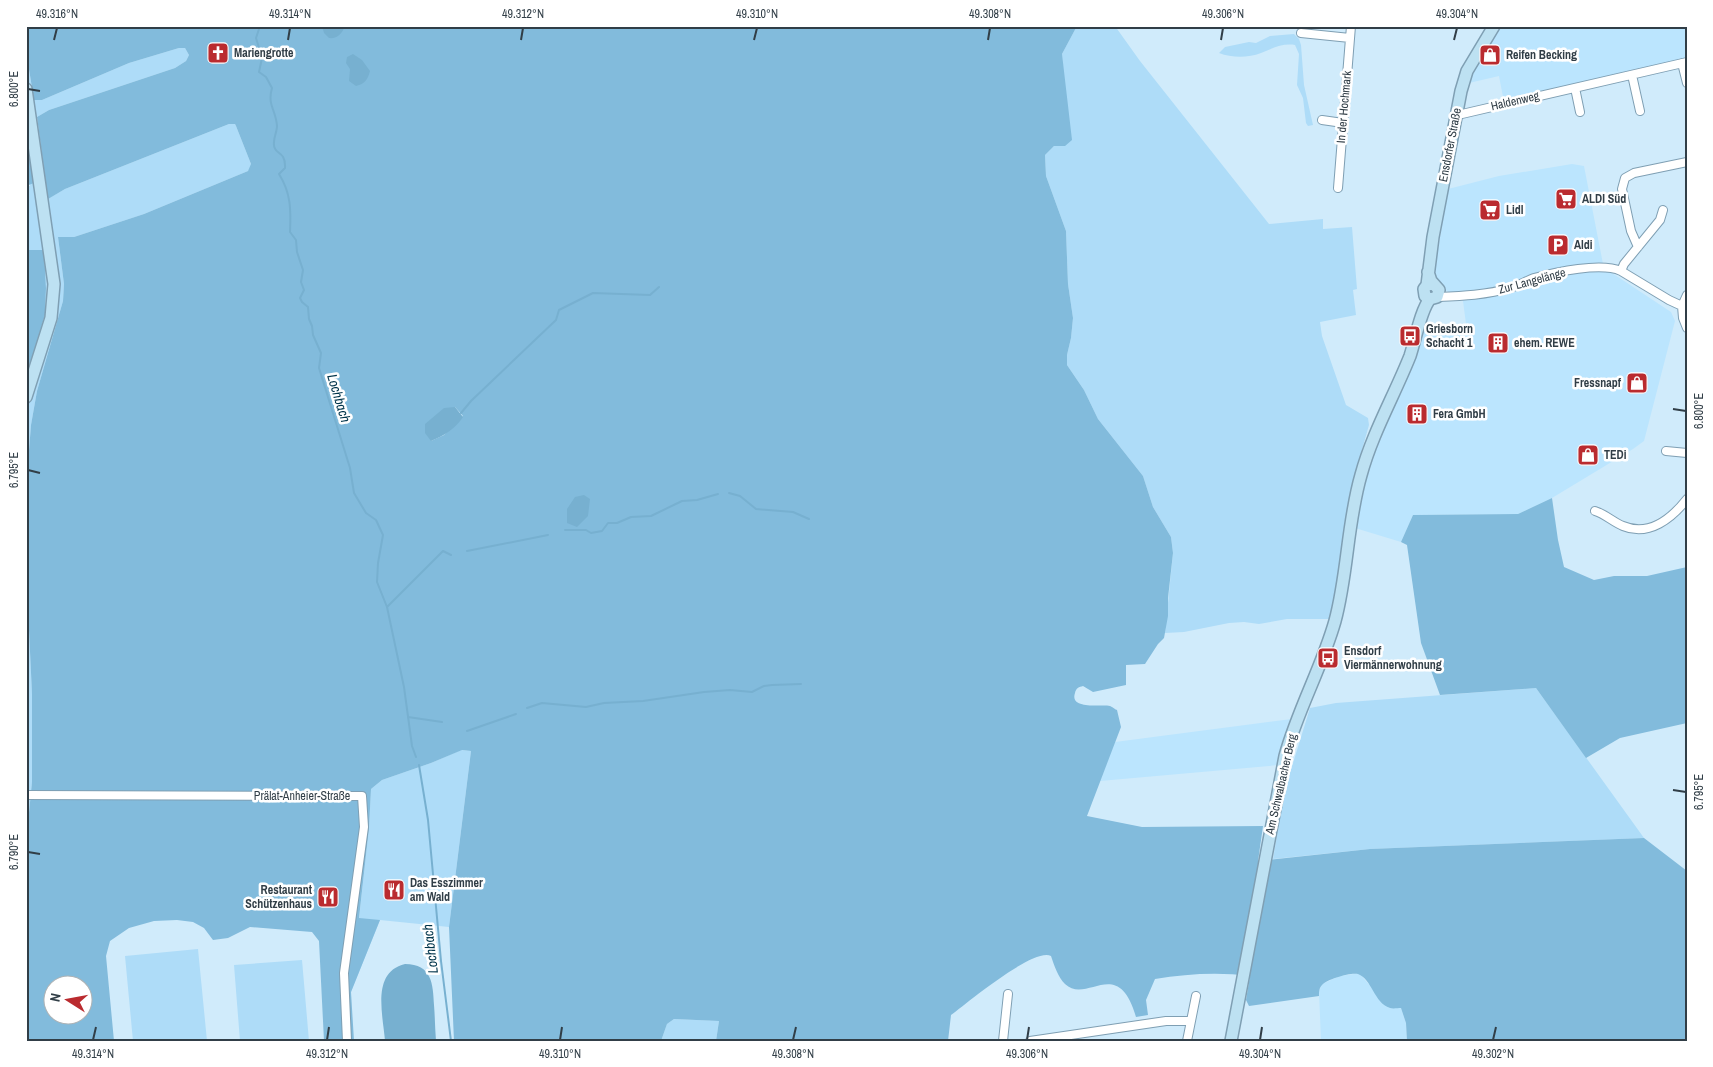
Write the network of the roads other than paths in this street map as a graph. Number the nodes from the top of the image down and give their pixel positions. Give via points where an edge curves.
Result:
1 (1351, 26) edge
2 (1494, 26) edge
3 (1302, 33) dead end
4 (1350, 38) junction
5 (1684, 63) edge
6 (1632, 75) junction
7 (1687, 83) edge
8 (1575, 88) junction
9 (26, 89) edge
10 (1640, 111) dead end
11 (1580, 112) dead end
12 (1456, 114) junction
13 (1322, 120) dead end
14 (1343, 123) junction
15 (1687, 162) edge
16 (1338, 188) dead end
17 (1663, 210) dead end
18 (1638, 247) junction
19 (1621, 271) junction
20 (1432, 292) junction
21 (1687, 295) edge
22 (1682, 306) junction
23 (1687, 328) edge
24 (26, 397) edge
25 (1666, 451) dead end
26 (1687, 453) edge
27 (1687, 499) edge
28 (1595, 511) dead end
29 (26, 795) edge
30 (1008, 994) dead end
31 (1196, 996) dead end
32 (1191, 1021) junction
33 (347, 1041) edge
34 (1003, 1041) edge
35 (1030, 1041) edge
36 (1188, 1041) edge
37 (1231, 1041) edge

1 - 4 street, In der Hochmark
2 - 12 main road, Ensdorfer Straße via 1467,71
3 - 4 street
4 - 14 street, In der Hochmark
5 - 6 street, Haldenweg
5 - 7 street, Haldenweg
6 - 8 street, Haldenweg
6 - 10 street
8 - 11 street
8 - 12 street, Haldenweg
9 - 24 main road via 54,284 51,318
12 - 20 main road, Ensdorfer Straße via 1428,272
13 - 14 street
14 - 16 street, In der Hochmark
15 - 18 street via 1634,173 1625,178 1622,189
17 - 18 street via 1660,220
18 - 19 street
19 - 20 street, Zur Langelänge via 1591,267 1540,276 1510,288 1463,295
19 - 22 street, Zur Langelänge
20 - 37 main road, Am Schwalbacher Berg via 1361,475 1336,618 1285,756
21 - 22 street
22 - 23 street
25 - 26 street
27 - 28 street via 1665,521 1648,528 1626,527
29 - 33 street, Prälat-Anheier-Straße via 362,796 364,827 344,973
30 - 34 street
31 - 32 street
32 - 35 street via 1166,1021
32 - 36 street

